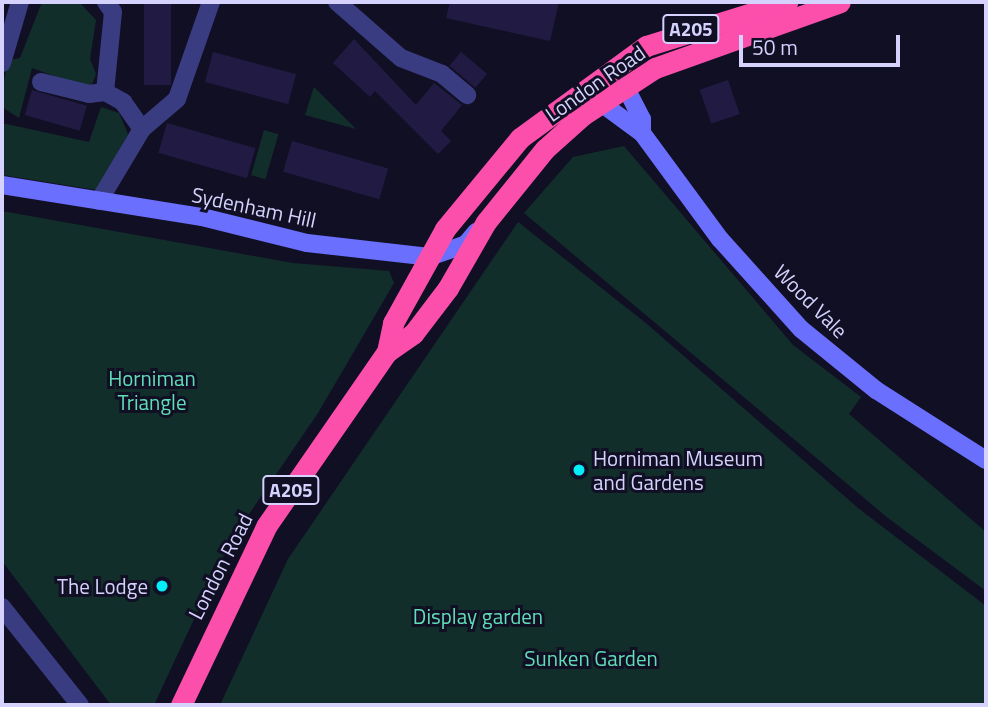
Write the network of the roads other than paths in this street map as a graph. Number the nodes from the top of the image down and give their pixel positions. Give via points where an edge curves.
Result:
1 (20, 2) edge
2 (106, 2) edge
3 (211, 2) edge
4 (337, 2) edge
5 (787, 2) edge
6 (840, 2) edge
7 (2, 63) edge
8 (41, 82) dead end
9 (626, 88) junction
10 (105, 92) junction
11 (467, 95) dead end
12 (601, 103) junction
13 (142, 129) junction
14 (642, 133) junction
15 (2, 185) edge
16 (99, 201) junction
17 (486, 222) junction
18 (429, 257) junction
19 (387, 352) junction
20 (986, 460) edge
21 (2, 607) edge
22 (79, 705) edge
23 (181, 705) edge

1 - 7 street
2 - 10 street via 113,12
3 - 13 street via 177,99
4 - 11 street via 401,58 442,74
5 - 18 highway, London Road / A205 via 682,32 603,73 520,138 460,207
6 - 9 highway, London Road / A205 via 655,68
8 - 10 street via 89,94
9 - 12 highway, London Road / A205
9 - 14 street, Wood Vale via 642,119
10 - 13 street via 123,102
12 - 14 street, Wood Vale
12 - 17 highway, London Road / A205 via 545,149
13 - 16 street
14 - 20 street, Wood Vale via 720,239 801,329 876,390
15 - 16 street, Sydenham Hill
16 - 18 street, Sydenham Hill via 202,217 307,243
17 - 18 street, Sydenham Hill via 466,244
17 - 19 highway, London Road / A205 via 448,288 413,334
18 - 19 highway, London Road / A205 via 393,323
19 - 23 highway, London Road / A205 via 267,525
21 - 22 street

